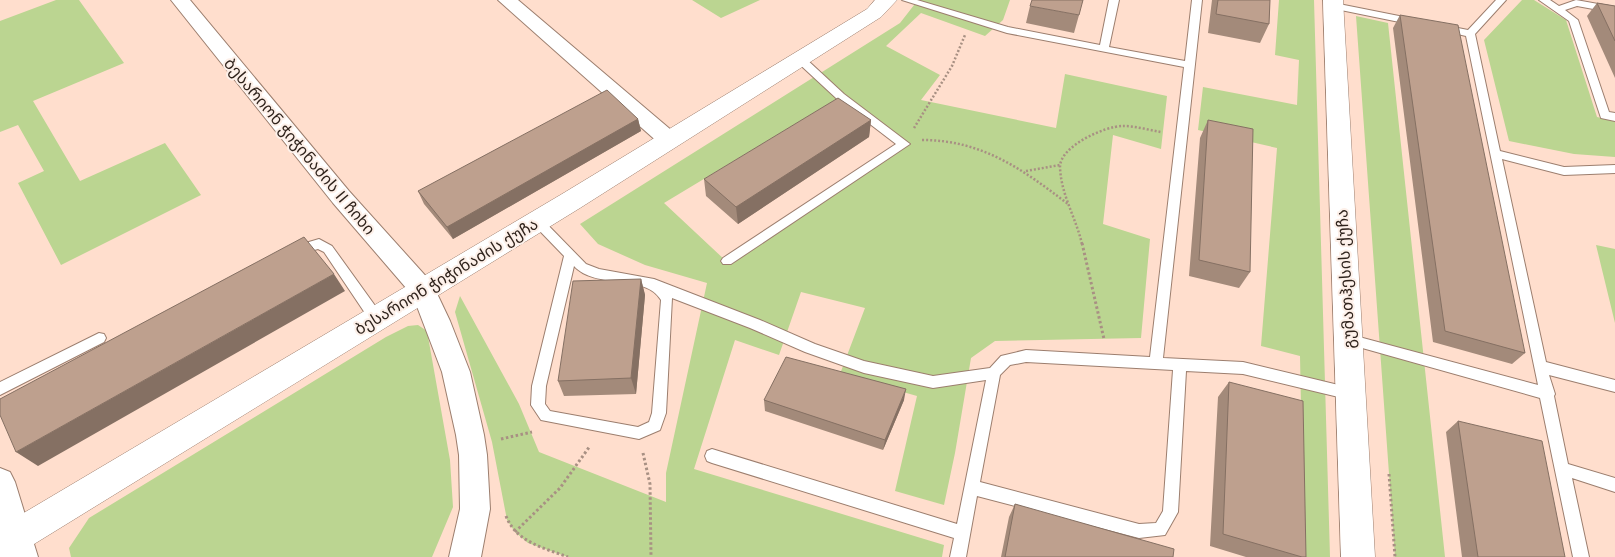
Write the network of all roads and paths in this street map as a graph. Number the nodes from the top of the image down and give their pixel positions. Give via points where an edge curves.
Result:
1 (180, 0) edge
2 (507, 0) edge
3 (887, 0) edge
4 (907, 0) edge
5 (1114, 0) edge
6 (1197, 0) edge
7 (1501, 0) edge
8 (1544, 0) edge
9 (1334, 3) edge
10 (1558, 10) junction
11 (1615, 10) edge
12 (972, 19) junction
13 (1470, 34) junction
14 (1104, 49) junction
15 (800, 59) junction
16 (1189, 65) junction
17 (1615, 117) edge
18 (1181, 136) junction
19 (669, 140) junction
20 (904, 144) junction
21 (1496, 154) junction
22 (1060, 165) junction
23 (1615, 169) edge
24 (1026, 171) junction
25 (1068, 205) junction
26 (537, 221) junction
27 (570, 255) junction
28 (285, 256) edge
29 (727, 261) dead end
30 (660, 288) junction
31 (423, 290) junction
32 (376, 318) junction
33 (100, 338) dead end
34 (1348, 339) junction
35 (1109, 361) junction
36 (1156, 363) junction
37 (1180, 365) junction
38 (1542, 367) junction
39 (994, 373) junction
40 (1615, 386) edge
41 (0, 389) edge
42 (1350, 394) junction
43 (1548, 394) junction
44 (603, 426) junction
45 (539, 430) dead end
46 (638, 433) junction
47 (499, 440) dead end
48 (712, 456) dead end
49 (1561, 468) junction
50 (0, 482) edge
51 (1615, 485) edge
52 (971, 488) junction
53 (505, 510) dead end
54 (515, 532) junction
55 (962, 532) junction
56 (13, 546) edge
57 (465, 557) edge
58 (568, 557) edge
59 (651, 557) edge
60 (958, 557) edge
61 (1358, 557) edge
62 (1581, 557) edge

1 - 31 street, ბესარიონ ჭიჭინაძის II ჩიხი via 341,197
2 - 19 street
3 - 15 street, ბესარიონ ჭიჭინაძის ქუჩა via 874,13
4 - 12 lane
5 - 14 lane
6 - 16 lane
7 - 13 lane
8 - 10 lane
9 - 13 lane
9 - 34 street, გუმათჰესის ქუჩა
10 - 11 lane via 1576,3
10 - 17 lane via 1573,20 1605,115
12 - 14 lane via 1032,36
12 - 20 path via 952,66
13 - 21 lane
14 - 16 lane
15 - 19 street, ბესარიონ ჭიჭინაძის ქუჩა
15 - 20 lane via 840,96
16 - 18 lane
18 - 22 path via 1122,126 1094,133 1068,150
18 - 36 lane
19 - 26 street, ბესარიონ ჭიჭინაძის ქუჩა
20 - 24 path via 939,138 979,148
20 - 29 lane
21 - 23 lane via 1564,171
21 - 38 lane
22 - 24 path
22 - 25 path
24 - 25 path
25 - 35 path via 1078,225
26 - 27 lane
26 - 31 street, ბესარიონ ჭიჭინაძის ქუჩა
27 - 30 lane via 582,267 597,274 650,283
27 - 44 lane via 539,386 538,405 546,416
28 - 32 lane via 302,247 320,244 328,249
30 - 39 lane via 864,367 933,382
30 - 46 lane via 668,300 660,413 655,426
31 - 32 street, ბესარიონ ჭიჭინაძის ქუჩა
31 - 57 street, ბესარიონ ჭიჭინაძის II ჩიხი via 456,372 470,435 474,509
32 - 56 street, ბესარიონ ჭიჭინაძის ქუჩა
33 - 41 lane
34 - 42 street, გუმათჰესის ქუჩა
34 - 43 lane
35 - 36 lane
35 - 39 lane via 1026,356 1006,360
36 - 37 lane
37 - 42 lane via 1243,368
37 - 52 lane via 1170,512 1160,530 1139,531
38 - 40 lane
38 - 43 lane
39 - 52 lane
42 - 61 street, გუმათჰესის ქუჩა
43 - 49 lane
44 - 46 lane
44 - 54 path via 560,488
45 - 47 path
46 - 59 path via 650,484
48 - 55 lane
49 - 51 lane
49 - 62 lane
50 - 56 street
52 - 55 lane
53 - 54 path
54 - 58 path via 528,543
55 - 60 lane

